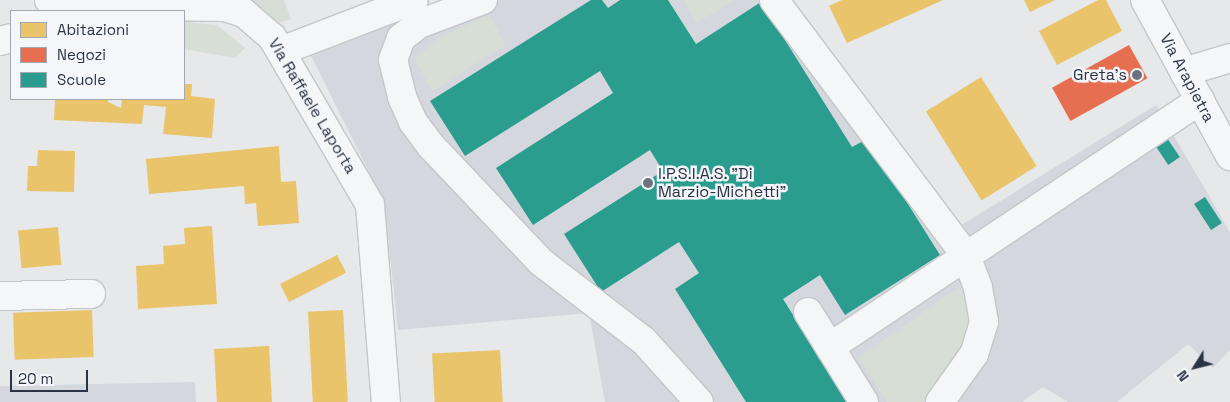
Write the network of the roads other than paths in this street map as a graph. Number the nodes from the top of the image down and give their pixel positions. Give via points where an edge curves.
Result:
1 (50, 0) edge
2 (414, 0) edge
3 (483, 0) edge
4 (774, 0) edge
5 (1145, 0) edge
6 (281, 50) junction
7 (1230, 58) edge
8 (1184, 72) junction
9 (1200, 100) junction
10 (1230, 156) edge
11 (966, 256) junction
12 (91, 294) dead end
13 (0, 296) edge
14 (808, 312) dead end
15 (830, 347) junction
16 (386, 402) edge
17 (699, 402) edge
18 (864, 402) edge
19 (940, 402) edge

1 - 6 street, Via Raffaele Laporta via 91,5 224,7 244,13 260,25
2 - 6 street
3 - 17 street via 419,24 402,38 393,60 402,97 413,122 431,146 541,262 644,341
4 - 11 street
5 - 8 street, Via Arapietra
6 - 16 street, Via Raffaele Laporta via 370,205
7 - 8 street
8 - 9 street, Via Arapietra
9 - 10 street, Via Arapietra
9 - 11 street
11 - 15 street
11 - 19 street via 978,288 984,322 974,354
12 - 13 street
14 - 15 street
15 - 18 street

